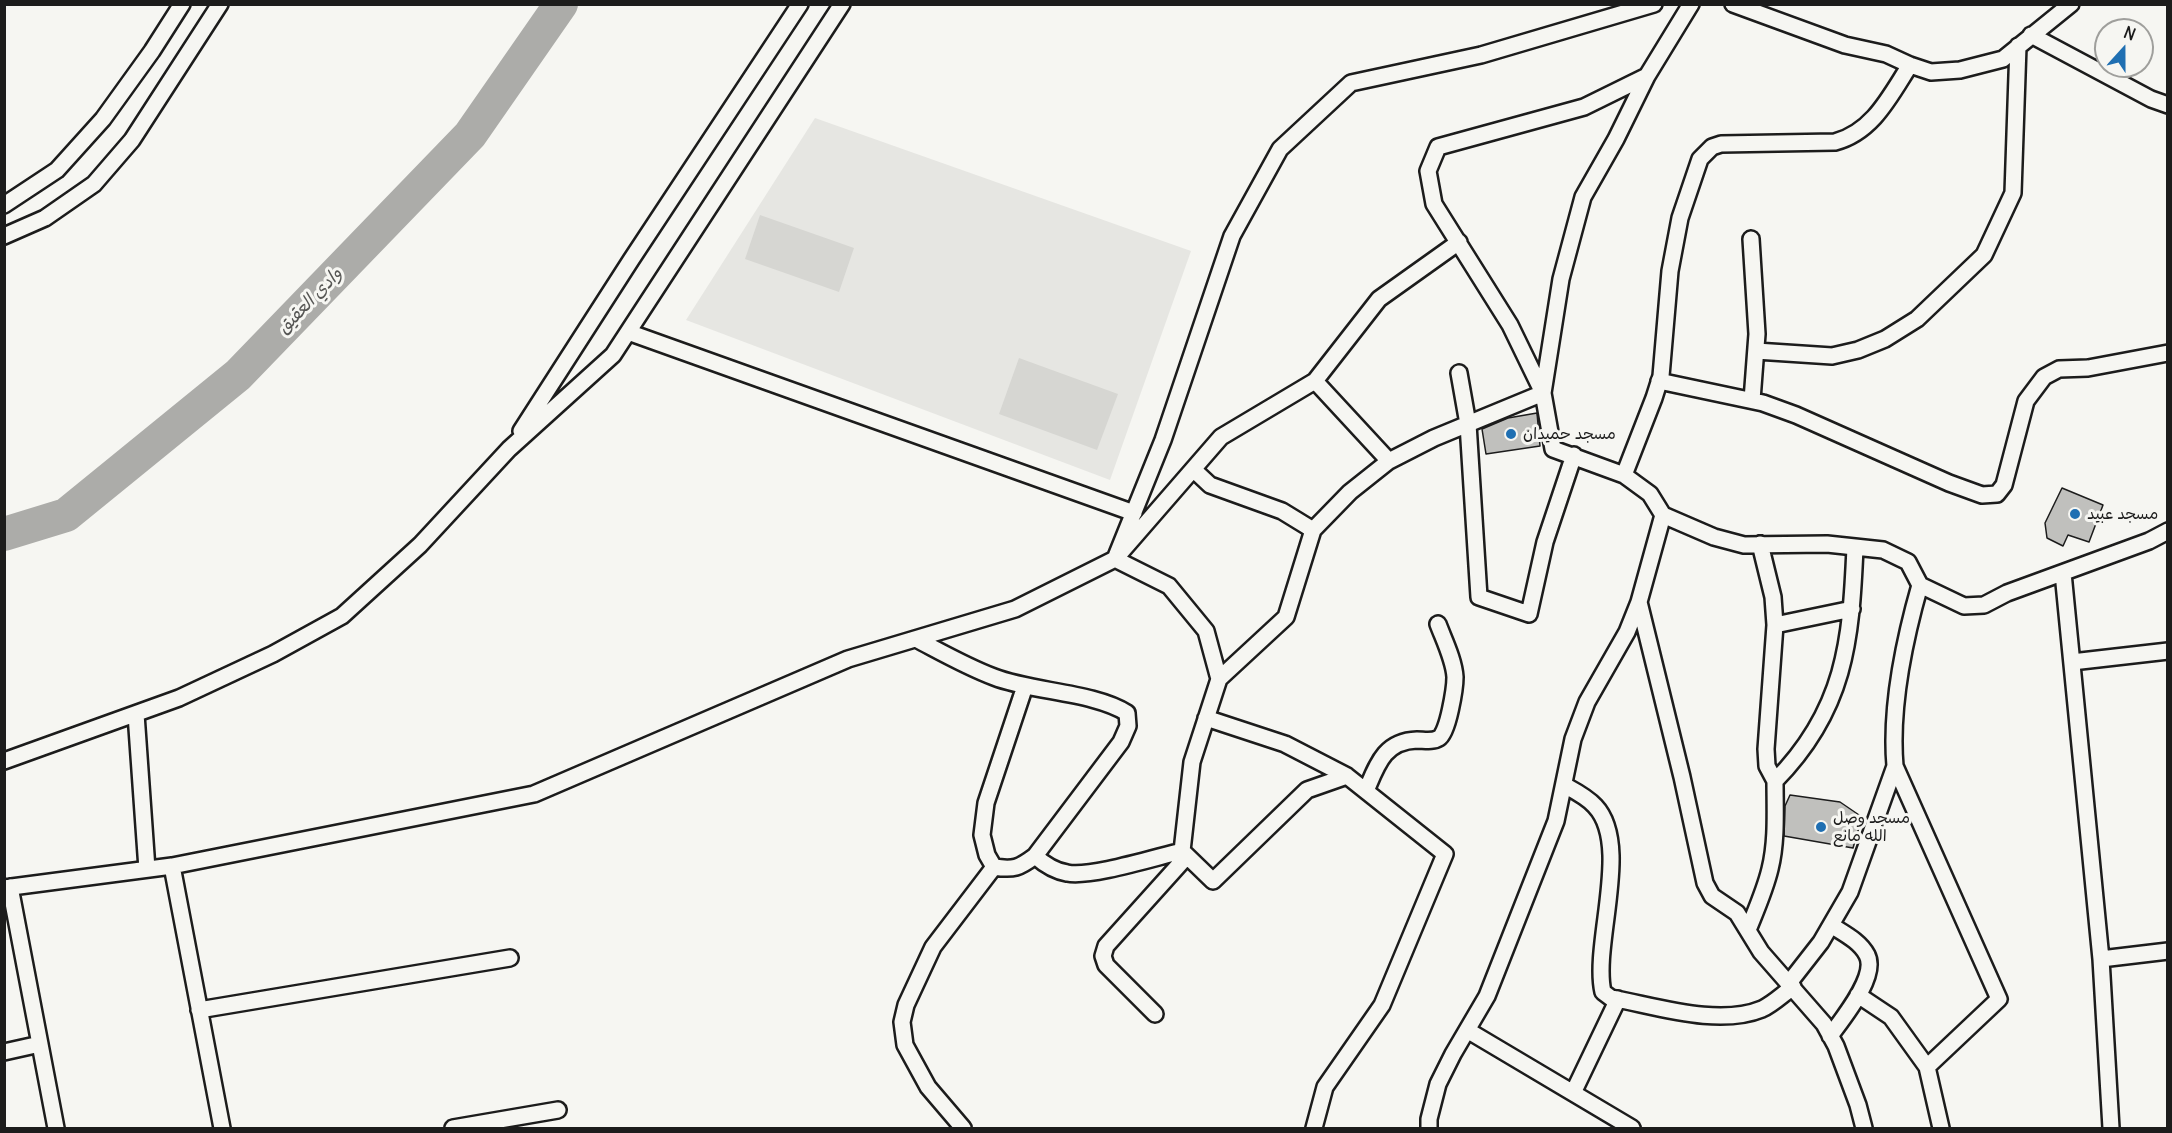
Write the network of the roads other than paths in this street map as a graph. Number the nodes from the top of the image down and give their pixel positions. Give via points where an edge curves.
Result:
1 (182, 4) edge
2 (220, 4) edge
3 (800, 4) edge
4 (842, 4) edge
5 (1654, 4) edge
6 (1691, 4) edge
7 (1732, 4) edge
8 (2071, 4) edge
9 (2031, 35) junction
10 (2018, 46) junction
11 (1910, 65) junction
12 (1647, 76) junction
13 (2168, 105) edge
14 (4, 205) edge
15 (4, 236) edge
16 (1751, 239) dead end
17 (1459, 242) junction
18 (628, 332) junction
19 (1756, 351) junction
20 (2168, 353) edge
21 (1459, 373) dead end
22 (1315, 381) junction
23 (1659, 381) junction
24 (1543, 393) junction
25 (1752, 400) junction
26 (1468, 424) junction
27 (509, 449) junction
28 (1574, 455) junction
29 (1389, 461) junction
30 (1194, 470) junction
31 (1624, 475) junction
32 (1134, 513) junction
33 (1663, 515) junction
34 (1313, 530) junction
35 (2168, 531) edge
36 (1760, 544) junction
37 (1855, 547) junction
38 (1115, 560) junction
39 (2063, 573) junction
40 (1920, 585) junction
41 (1639, 602) junction
42 (1852, 609) junction
43 (1438, 624) dead end
44 (1775, 625) junction
45 (916, 639) junction
46 (2168, 651) edge
47 (2072, 662) junction
48 (1219, 679) junction
49 (1025, 686) junction
50 (136, 714) junction
51 (1206, 718) junction
52 (4, 761) edge
53 (1895, 766) junction
54 (1347, 776) junction
55 (1775, 781) junction
56 (1564, 785) junction
57 (1366, 791) junction
58 (1185, 853) junction
59 (1035, 856) junction
60 (172, 866) junction
61 (994, 867) junction
62 (147, 869) junction
63 (7, 887) edge
64 (1832, 925) junction
65 (1748, 930) junction
66 (2168, 951) edge
67 (510, 958) dead end
68 (2101, 959) junction
69 (1791, 985) junction
70 (1858, 995) junction
71 (1618, 999) junction
72 (199, 1010) junction
73 (1155, 1014) dead end
74 (1467, 1030) junction
75 (1830, 1036) junction
76 (40, 1044) junction
77 (4, 1052) edge
78 (1927, 1067) junction
79 (1573, 1093) junction
80 (558, 1110) dead end
81 (56, 1128) edge
82 (222, 1128) edge
83 (453, 1128) edge
84 (963, 1128) edge
85 (1314, 1128) edge
86 (1429, 1128) edge
87 (1632, 1128) edge
88 (1863, 1128) edge
89 (1941, 1128) edge
90 (2111, 1128) edge

1 - 14 street via 103,119 57,170
2 - 15 street via 132,140 94,184 45,218
3 - 27 street
4 - 18 street
5 - 32 street via 1481,55 1351,83 1280,149 1232,236
6 - 12 street
7 - 11 street
8 - 9 street
9 - 10 street
9 - 13 street via 2132,90
10 - 11 street via 2002,59 1960,70 1931,72
10 - 19 street via 2013,193 1984,255 1917,319 1858,350 1832,356
11 - 23 street via 1884,105 1851,138 1835,142 1721,144 1700,159 1680,218 1670,271
12 - 17 street via 1584,107 1438,147 1428,171 1434,204
12 - 24 street via 1583,196 1561,279
16 - 19 street
17 - 22 street via 1379,299
17 - 24 street via 1510,325
18 - 27 street via 613,355
18 - 32 street
19 - 25 street
20 - 25 street via 2088,368 2059,369 2044,377 2026,401 2004,485 1997,494 1988,496
21 - 26 street
22 - 29 street
22 - 30 street via 1221,437
23 - 25 street
23 - 31 street
24 - 26 street
24 - 28 street via 1553,449
26 - 28 street via 1479,597 1529,614 1545,542
26 - 29 street
27 - 50 street via 420,545 342,616 273,654
28 - 31 street
29 - 34 street via 1350,492
30 - 34 street via 1210,485 1282,511
30 - 38 street
31 - 33 street via 1650,494
32 - 38 street
33 - 36 street via 1714,537 1744,545
33 - 41 street
34 - 48 street via 1286,616
35 - 39 street
36 - 37 street
36 - 44 street via 1773,597
37 - 40 street via 1883,550 1908,562
37 - 42 street
38 - 45 street via 1015,609
38 - 48 street via 1170,586 1206,632
39 - 40 street via 1984,605 1964,606
39 - 47 street
40 - 53 street via 1906,635 1893,740
41 - 56 street via 1627,632 1587,702 1573,739
41 - 65 street via 1705,883 1712,896 1737,914
42 - 44 street
42 - 55 street via 1838,685 1812,735
43 - 57 street via 1455,677 1447,727 1438,740 1393,745 1377,765
44 - 55 street via 1766,749 1767,766
45 - 49 street via 994,678
45 - 60 street via 848,659 534,794
46 - 47 street
47 - 68 street
48 - 51 street
49 - 59 street via 1118,708 1126,713 1128,726 1121,742
49 - 61 street via 986,803 982,835
50 - 52 street
50 - 62 street
51 - 54 street via 1286,744
51 - 58 street via 1192,762
53 - 64 street via 1851,892
53 - 78 street via 1999,999
54 - 57 street
54 - 58 street via 1307,790 1213,881
55 - 65 street via 1770,868
56 - 71 street via 1596,807 1609,837 1611,865 1600,978 1603,992
56 - 74 street via 1556,821 1504,955
57 - 85 street via 1445,854 1382,1005 1324,1087
58 - 59 street via 1068,874 1047,866
58 - 73 street via 1106,946 1103,957 1106,965
59 - 61 street via 1010,870
60 - 62 street
60 - 72 street
61 - 84 street via 933,947 902,1022 905,1045 928,1087
62 - 63 street
63 - 76 street
64 - 69 street
64 - 70 street via 1860,945 1870,963
65 - 69 street via 1761,952
66 - 68 street
67 - 72 street
68 - 90 street
69 - 71 street via 1763,1008 1729,1016 1696,1016
69 - 75 street
70 - 75 street
70 - 78 street via 1891,1017
71 - 79 street
72 - 82 street
74 - 79 street
74 - 86 street via 1438,1084
75 - 88 street via 1858,1105
76 - 77 street
76 - 81 street
78 - 89 street
79 - 87 street
80 - 83 street

